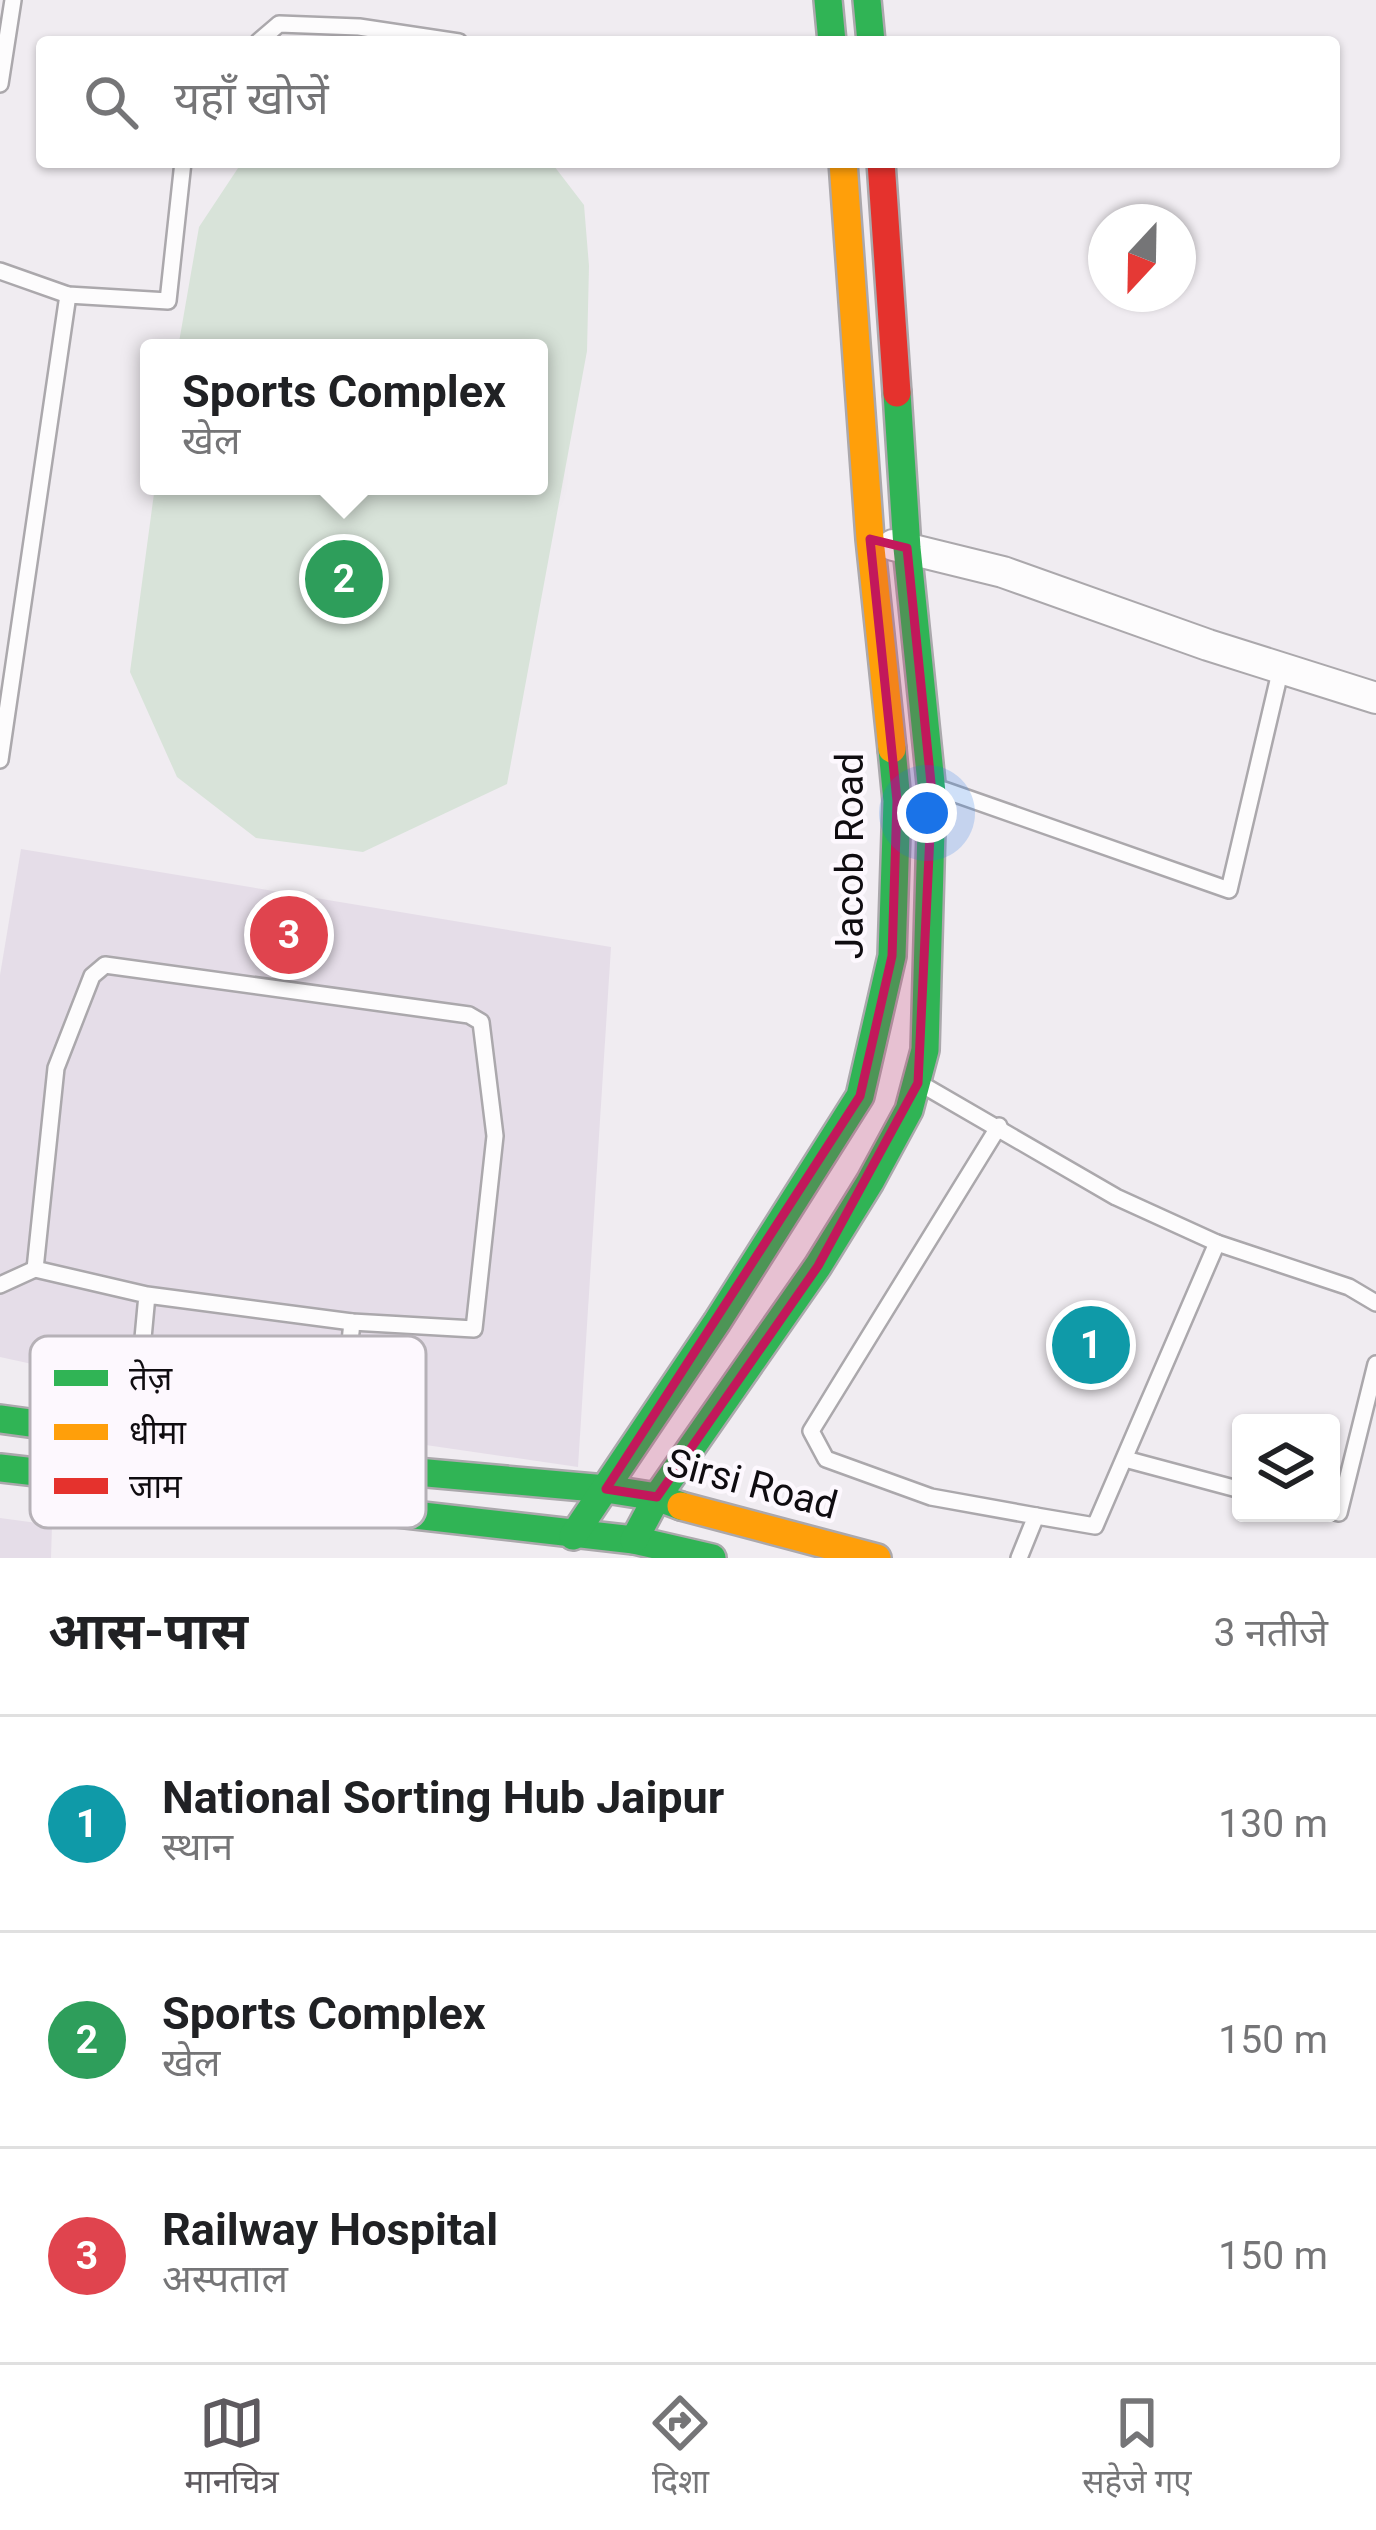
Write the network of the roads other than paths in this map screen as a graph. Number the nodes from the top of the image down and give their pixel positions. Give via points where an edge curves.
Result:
1 (13, 0) edge
2 (828, 0) edge
3 (867, 0) edge
4 (264, 36) edge
5 (419, 36) edge
6 (831, 36) edge
7 (870, 36) edge
8 (0, 76) edge
9 (182, 168) edge
10 (843, 168) edge
11 (881, 168) edge
12 (0, 271) edge
13 (68, 296) junction
14 (870, 539) junction
15 (907, 548) junction
16 (1281, 668) junction
17 (1376, 698) edge
18 (0, 760) edge
19 (932, 794) junction
20 (897, 801) junction
21 (919, 1083) junction
22 (999, 1126) junction
23 (1217, 1243) junction
24 (35, 1269) junction
25 (0, 1285) edge
26 (147, 1295) junction
27 (1376, 1304) edge
28 (352, 1322) junction
29 (143, 1336) edge
30 (351, 1336) edge
31 (1376, 1364) edge
32 (12, 1392) dead end
33 (30, 1403) edge
34 (0, 1419) edge
35 (30, 1423) edge
36 (1125, 1460) junction
37 (0, 1468) edge
38 (30, 1472) edge
39 (426, 1473) edge
40 (30, 1476) edge
41 (0, 1488) edge
42 (1232, 1488) edge
43 (607, 1489) junction
44 (657, 1497) junction
45 (1340, 1509) edge
46 (1036, 1516) junction
47 (426, 1526) edge
48 (634, 1540) junction
49 (580, 1547) edge
50 (606, 1558) edge
51 (712, 1558) edge
52 (877, 1558) edge
53 (1018, 1558) edge

1 - 8 lane
2 - 6 street
3 - 7 street
4 - 5 lane via 279,24
9 - 13 lane via 168,301
10 - 14 street, Jacob Road
11 - 15 street, Jacob Road
12 - 13 lane
13 - 18 lane
14 - 15 street
14 - 20 street, Jacob Road
15 - 16 street via 1003,572
15 - 19 street, Jacob Road
16 - 17 street
16 - 19 lane via 1229,890 944,790
19 - 20 lane
19 - 21 street, Jacob Road
20 - 43 street, Jacob Road via 892,956 860,1096
21 - 22 lane
21 - 44 street, Jacob Road via 839,1232
22 - 23 lane via 1116,1197
22 - 46 lane via 811,1431 826,1459 931,1497
23 - 27 lane via 1349,1287
23 - 36 lane
24 - 25 lane
24 - 26 lane
24 - 28 lane via 56,1067 92,976 105,965 474,1016 485,1034 495,1136 474,1329
26 - 28 lane
26 - 29 lane
28 - 30 lane
31 - 45 lane
32 - 33 street
34 - 35 street, Sirsi Road
36 - 42 lane
36 - 46 lane via 1095,1526
37 - 38 street, Sirsi Road
39 - 43 street, Sirsi Road
40 - 41 street
43 - 44 street, Sirsi Road
43 - 49 street, Jacob Road
44 - 48 street, Jacob Road
44 - 52 street, Sirsi Road
46 - 53 lane
47 - 49 street, Sirsi Road
48 - 49 street, Sirsi Road
48 - 50 street
48 - 51 street, Sirsi Road

